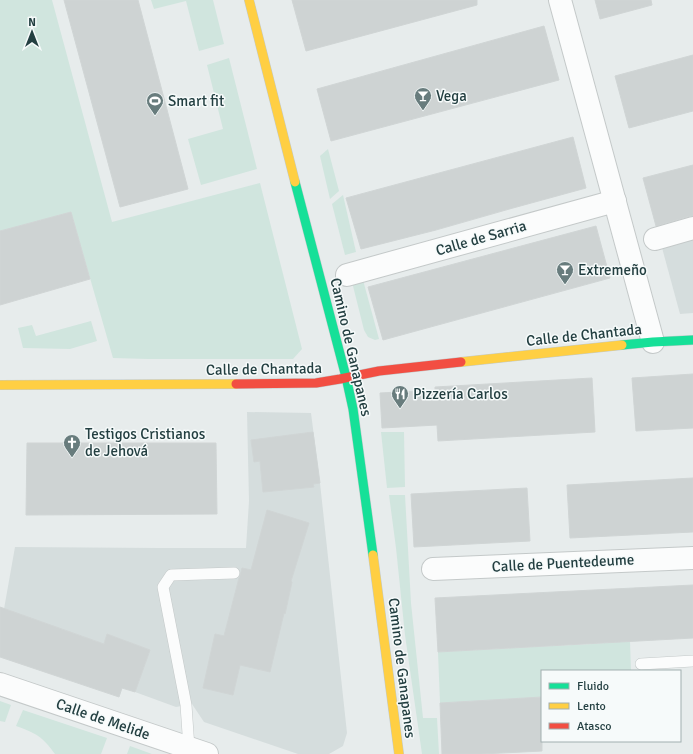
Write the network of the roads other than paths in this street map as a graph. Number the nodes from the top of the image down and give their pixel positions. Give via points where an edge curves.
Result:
1 (249, 0) edge
2 (560, 0) edge
3 (615, 201) junction
4 (693, 228) edge
5 (655, 239) dead end
6 (348, 275) dead end
7 (693, 340) edge
8 (653, 342) junction
9 (346, 377) junction
10 (0, 385) edge
11 (693, 558) edge
12 (433, 569) dead end
13 (234, 573) dead end
14 (693, 661) edge
15 (641, 664) dead end
16 (0, 684) edge
17 (198, 751) edge
18 (399, 754) edge

1 - 9 street, Camino de Ganapanes
2 - 3 street
3 - 6 street, Calle de Sarria
3 - 8 street
4 - 5 street
7 - 8 street, Calle de Chantada
8 - 9 street, Calle de Chantada via 379,371
9 - 10 street, Calle de Chantada via 316,383
9 - 18 street, Camino de Ganapanes via 353,410
11 - 12 street, Calle de Puentedeume
13 - 17 lane via 171,575 163,587 186,705
14 - 15 lane
16 - 17 street, Calle de Melide

